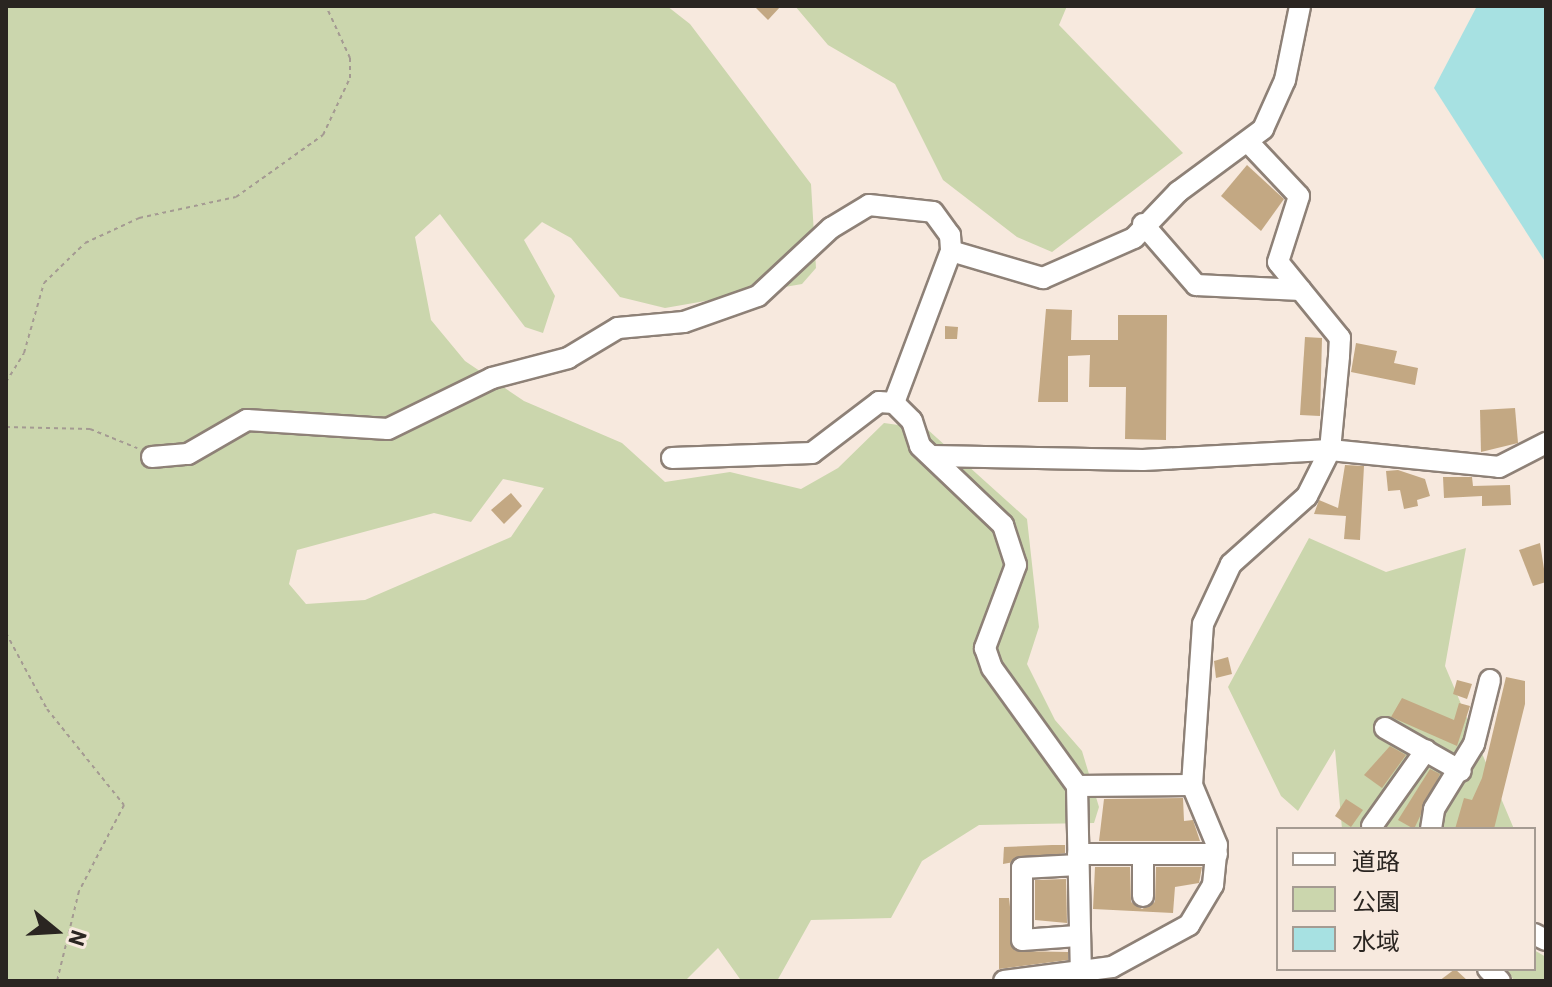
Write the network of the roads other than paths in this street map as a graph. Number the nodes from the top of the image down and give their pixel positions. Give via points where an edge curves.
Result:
1 (1294, 8) edge
2 (1250, 144) junction
3 (1143, 224) junction
4 (951, 251) junction
5 (1301, 290) junction
6 (894, 403) junction
7 (1546, 443) edge
8 (1330, 450) junction
9 (932, 456) junction
10 (152, 457) road end
11 (672, 458) dead end
12 (1490, 680) dead end
13 (1385, 728) dead end
14 (1426, 750) junction
15 (1461, 771) junction
16 (1192, 785) junction
17 (1077, 786) junction
18 (1372, 826) dead end
19 (1431, 827) edge
20 (1143, 854) junction
21 (1217, 854) junction
22 (1078, 860) junction
23 (1143, 896) dead end
24 (1077, 936) junction
25 (1081, 971) junction
26 (1004, 981) edge

1 - 2 street via 1285,80
2 - 3 street
2 - 5 street via 1299,196 1277,254
3 - 4 street via 1134,238 1043,278
3 - 5 street via 1196,285
4 - 6 street
4 - 10 street via 933,212 854,209 758,296 684,322 618,328 568,358 492,378 388,429 247,420 231,423 188,454
5 - 8 street via 1340,338
6 - 9 street
6 - 11 street via 879,402 812,453
7 - 8 street via 1499,467
8 - 9 street via 1143,460
8 - 16 street via 1307,496 1245,546 1211,596 1203,624
9 - 17 street via 1003,525 1014,547 1016,565 985,648 992,668
12 - 15 street
13 - 14 street
14 - 15 street
14 - 18 street
15 - 19 street via 1434,809
16 - 17 street
16 - 21 street
17 - 22 street
20 - 21 street
20 - 22 street
20 - 23 street
21 - 25 street via 1206,904 1189,925 1112,967
22 - 24 street
22 - 24 street via 1022,868 1022,940
24 - 25 street
25 - 26 street

